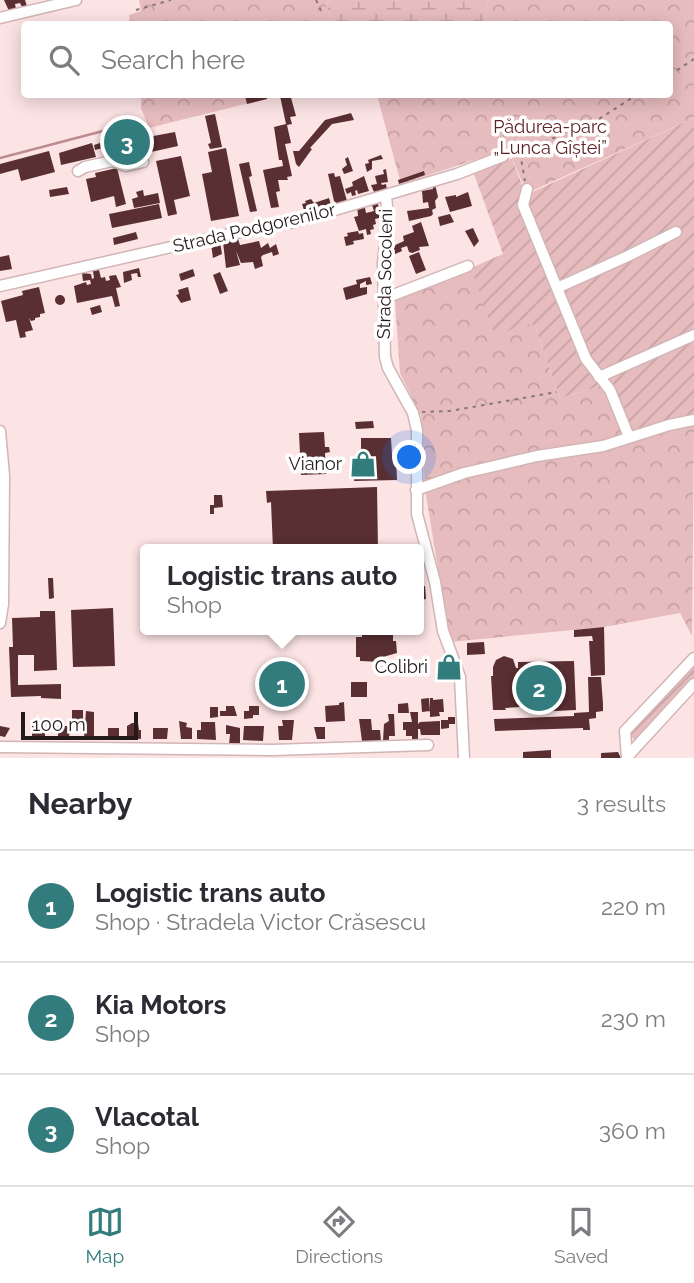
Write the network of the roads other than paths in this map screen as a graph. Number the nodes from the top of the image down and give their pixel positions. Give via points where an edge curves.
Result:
1 (76, 0) edge
2 (0, 18) edge
3 (503, 156) road end
4 (143, 162) dead end
5 (78, 171) dead end
6 (527, 189) road end
7 (386, 196) junction
8 (676, 232) dead end
9 (468, 266) dead end
10 (0, 286) edge
11 (557, 288) junction
12 (383, 299) junction
13 (694, 335) edge
14 (599, 377) junction
15 (694, 420) edge
16 (0, 431) edge
17 (629, 437) junction
18 (416, 489) junction
19 (2, 517) edge
20 (1, 587) edge
21 (0, 623) edge
22 (694, 657) edge
23 (694, 684) edge
24 (428, 745) dead end
25 (0, 747) edge
26 (272, 754) edge
27 (464, 758) edge
28 (626, 758) edge

1 - 2 street
3 - 7 street, Strada Podgorenilor
4 - 5 street via 126,166 112,161
6 - 11 street via 523,205
7 - 10 street, Strada Podgorenilor via 294,222
7 - 12 street, Strada Socoleni
8 - 11 street
9 - 12 street
11 - 14 street via 586,359
12 - 18 street, Strada Socoleni via 385,357 415,422
13 - 14 street
14 - 17 street via 610,390
15 - 17 street
16 - 19 street
17 - 18 street via 464,473
18 - 27 street, Strada Socoleni via 417,514 443,631 460,677
19 - 20 street
20 - 21 street
22 - 28 street via 625,731
23 - 28 street
24 - 26 street
25 - 26 street

